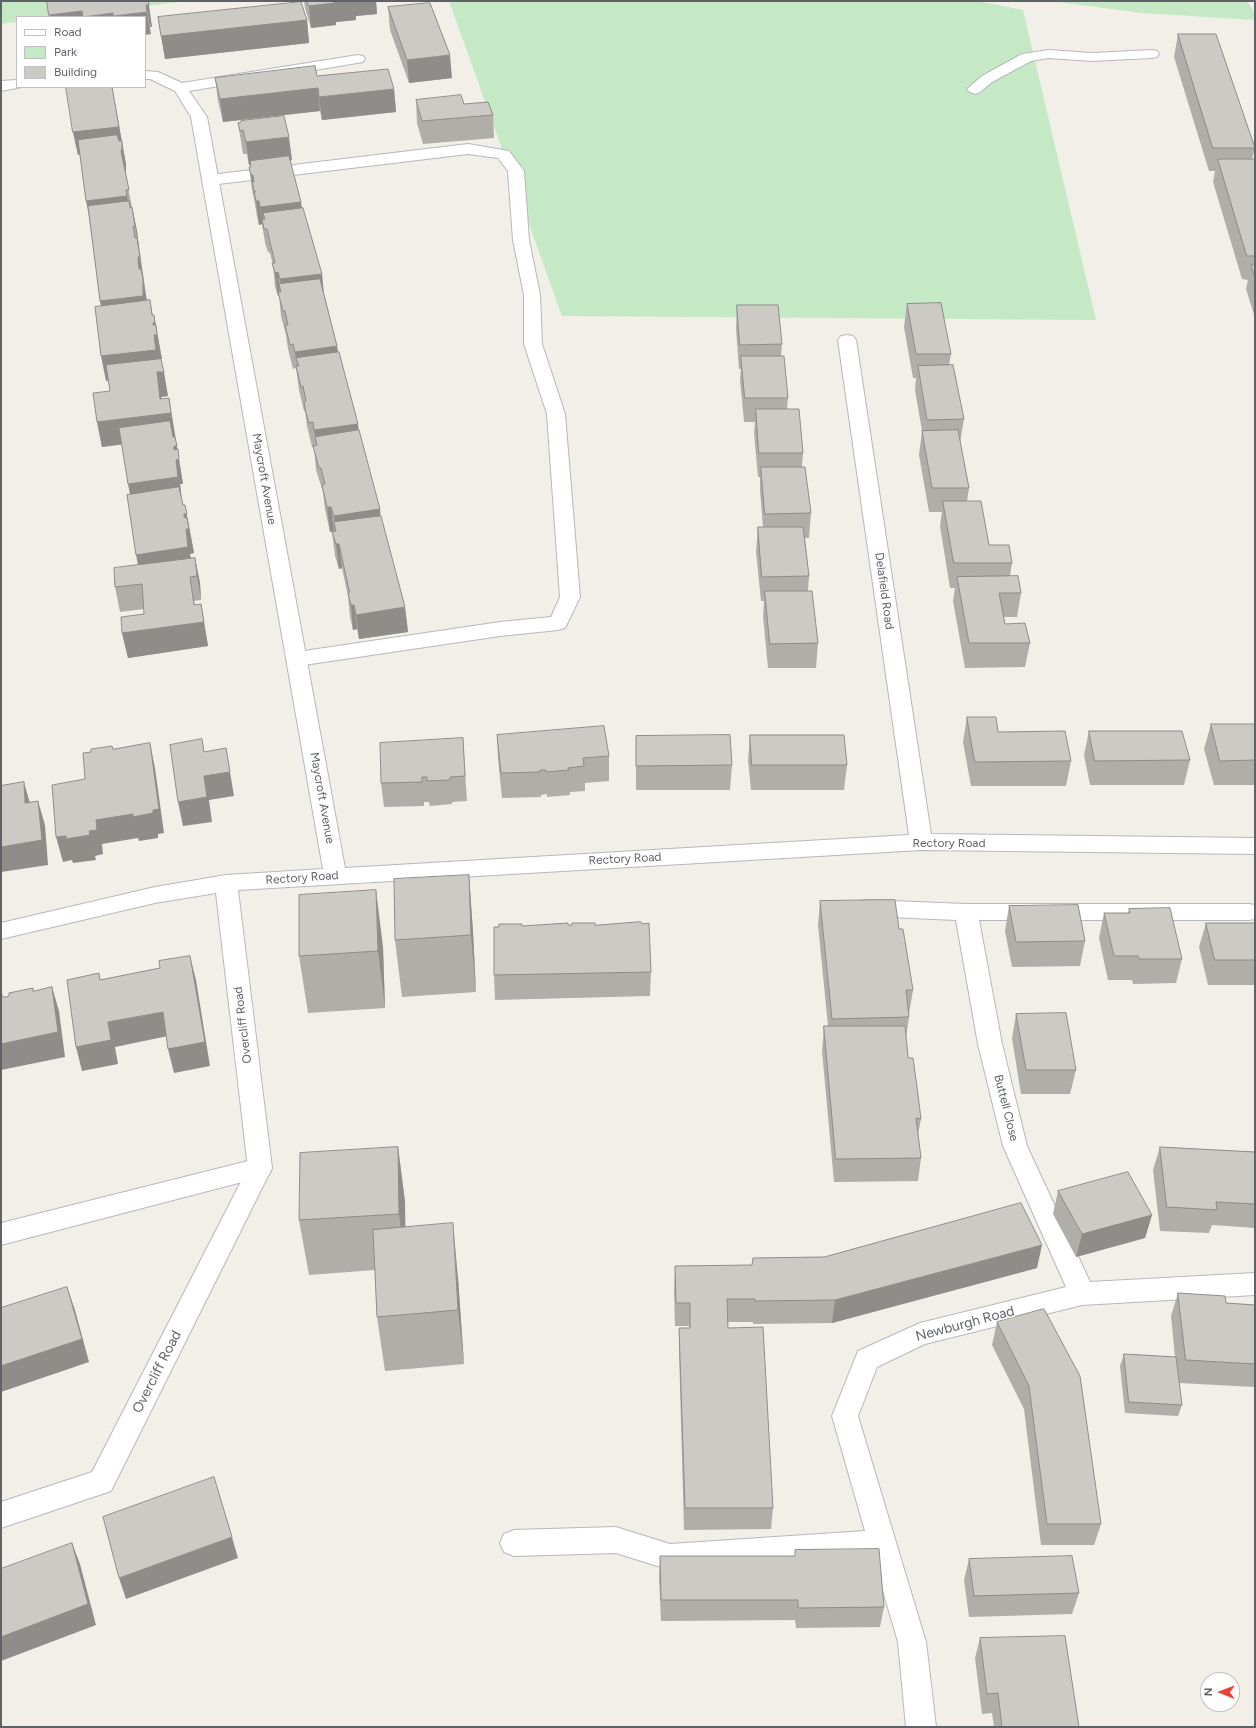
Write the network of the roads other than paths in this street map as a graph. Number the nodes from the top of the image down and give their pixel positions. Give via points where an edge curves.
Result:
1 (1152, 54) dead end
2 (358, 59) dead end
3 (146, 75) edge
4 (16, 84) edge
5 (1, 86) edge
6 (180, 88) junction
7 (975, 89) dead end
8 (210, 180) junction
9 (847, 340) dead end
10 (297, 659) junction
11 (921, 842) junction
12 (1255, 846) edge
13 (335, 875) junction
14 (226, 882) junction
15 (848, 907) edge
16 (966, 912) junction
17 (1249, 912) dead end
18 (1, 931) edge
19 (260, 1168) junction
20 (1, 1234) edge
21 (1255, 1284) edge
22 (1082, 1294) junction
23 (1, 1515) edge
24 (514, 1543) dead end
25 (883, 1543) junction
26 (921, 1727) edge

1 - 7 street via 1092,57 1049,54 1027,57 987,79
2 - 6 street
3 - 6 street via 153,75
4 - 5 street
6 - 8 street, Maycroft Avenue via 199,117
8 - 10 street, Maycroft Avenue
8 - 10 street via 468,149 503,154 516,171 522,240 532,295 533,344 556,414 568,558 570,597 567,604 558,623
9 - 11 street, Delafield Road
10 - 13 street, Maycroft Avenue
11 - 12 street, Rectory Road
11 - 13 street, Rectory Road
13 - 14 street, Rectory Road
14 - 18 street, Rectory Road via 155,895
14 - 19 street, Overcliff Road
15 - 16 street
16 - 17 street
16 - 22 street, Buttell Close via 990,1044 1016,1146
19 - 20 street
19 - 23 street, Overcliff Road via 101,1482
21 - 22 street, Newburgh Road
22 - 25 street, Newburgh Road via 920,1334 867,1359 845,1416
24 - 25 street via 616,1540 670,1557
25 - 26 street, Newburgh Road via 912,1642

